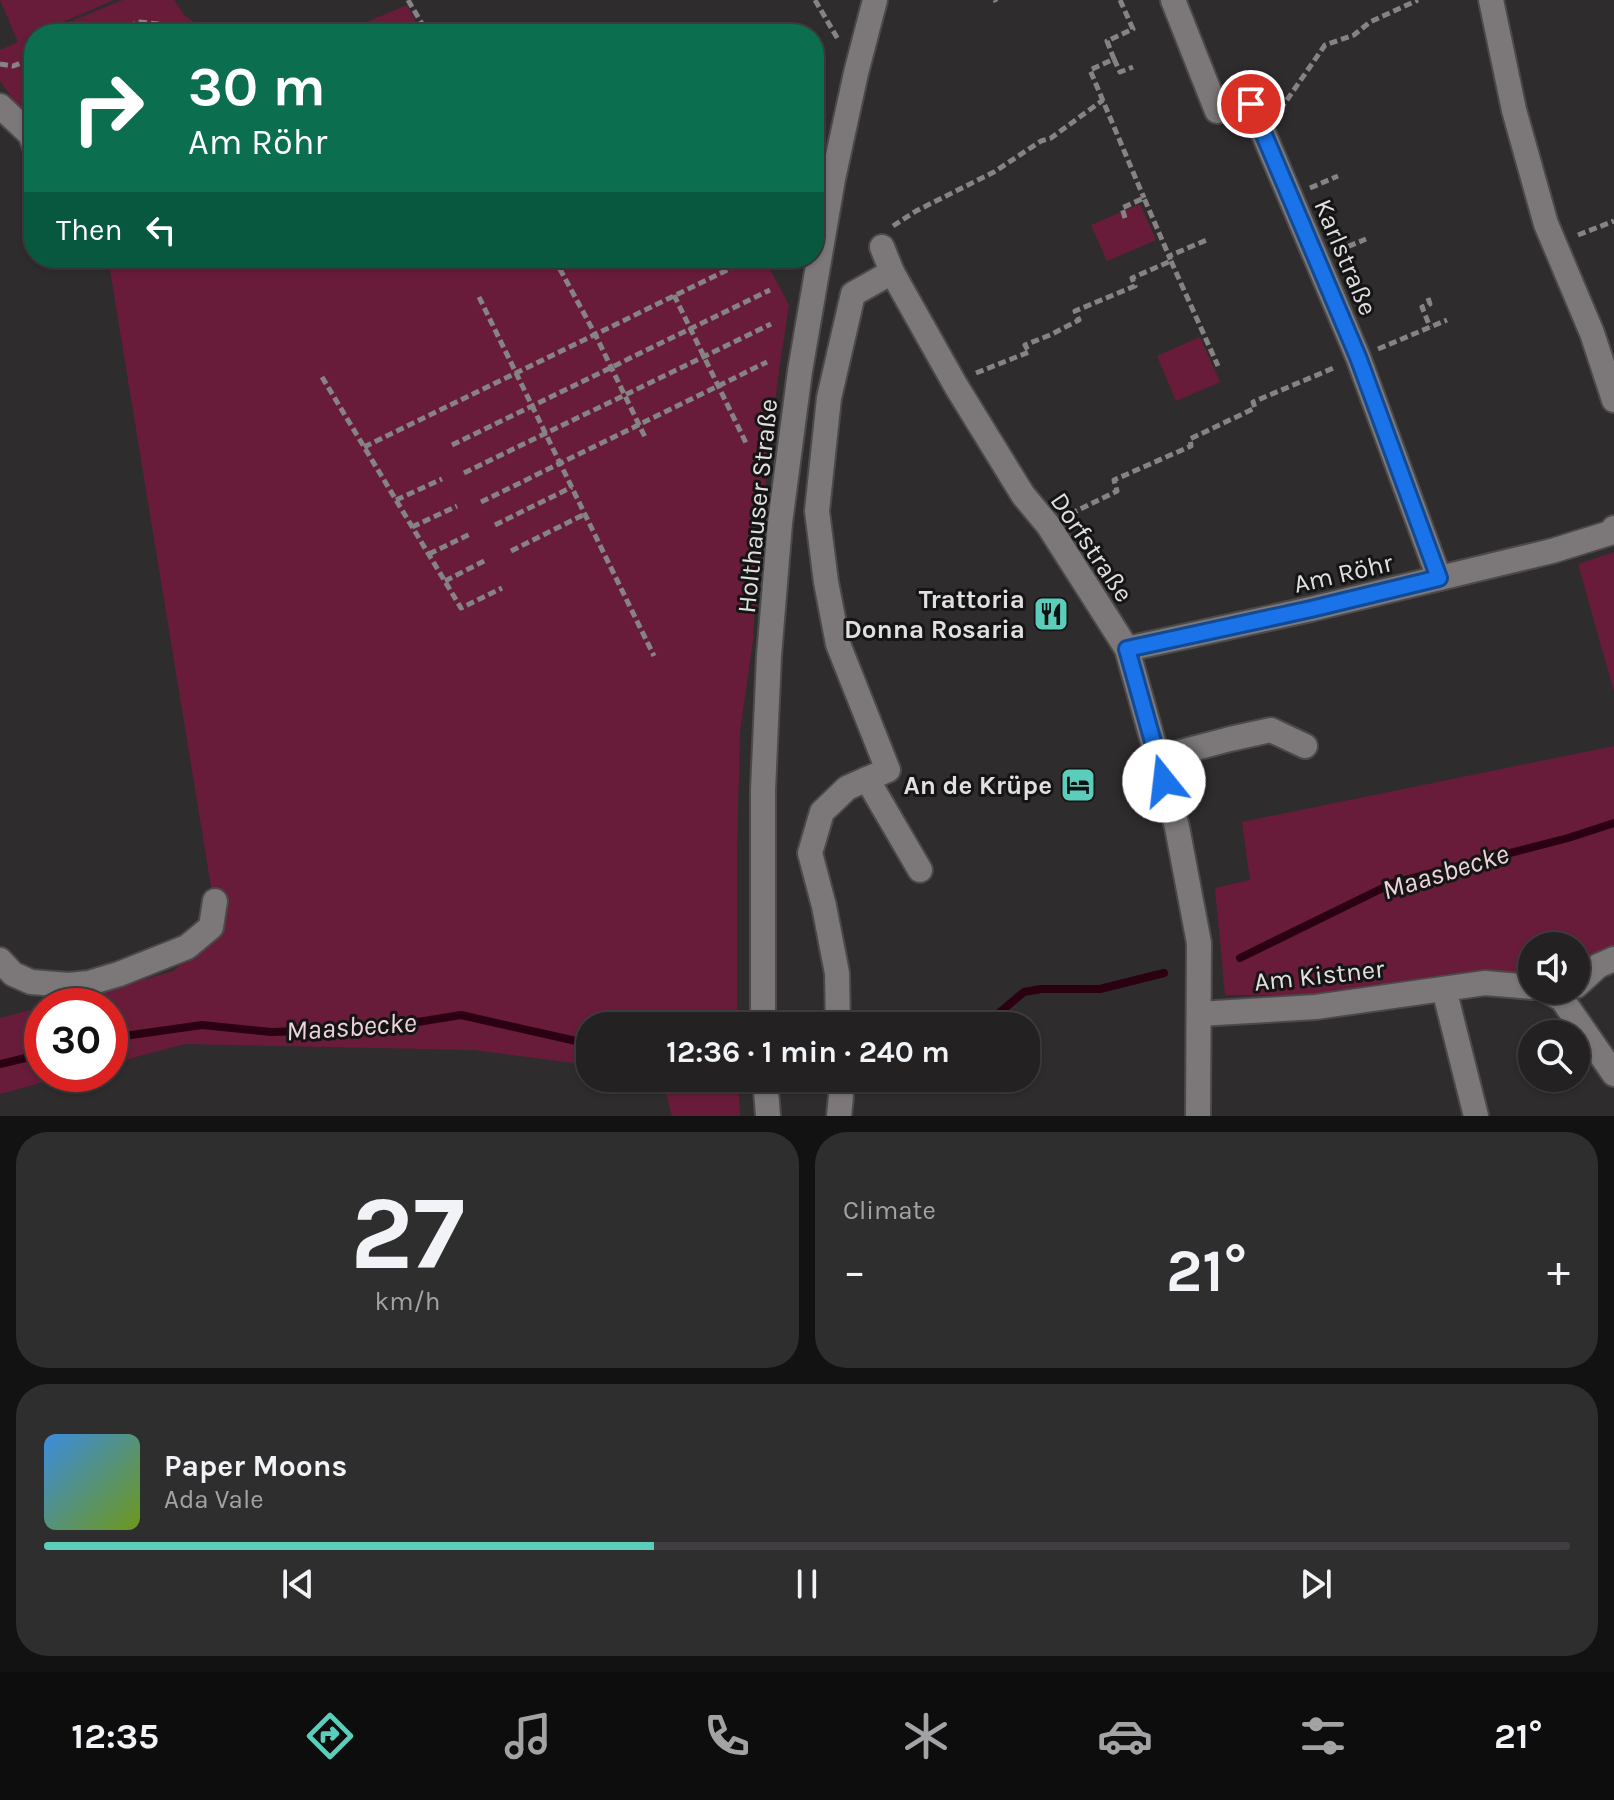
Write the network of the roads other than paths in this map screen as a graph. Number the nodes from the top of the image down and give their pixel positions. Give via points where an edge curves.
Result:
1 (875, 0) edge
2 (1173, 0) edge
3 (1491, 0) edge
4 (0, 106) edge
5 (24, 128) edge
6 (824, 177) edge
7 (882, 247) road end
8 (813, 268) edge
9 (892, 272) junction
10 (1614, 400) edge
11 (1614, 528) edge
12 (1439, 578) junction
13 (1127, 649) junction
14 (1305, 746) dead end
15 (1158, 758) junction
16 (867, 779) junction
17 (920, 870) dead end
18 (215, 901) dead end
19 (1614, 959) edge
20 (0, 960) edge
21 (1590, 972) edge
22 (1518, 986) edge
23 (1444, 989) junction
24 (1572, 1004) edge
25 (763, 1012) edge
26 (838, 1012) edge
27 (1199, 1014) junction
28 (1614, 1074) edge
29 (766, 1092) edge
30 (841, 1092) edge
31 (768, 1116) edge
32 (839, 1116) edge
33 (1198, 1116) edge
34 (1476, 1116) edge

1 - 6 street, Holthauser Straße
2 - 12 street, Karlstraße via 1217,111 1251,104 1358,357
3 - 10 street via 1546,224
4 - 5 street
7 - 9 street, Dorfstraße
8 - 25 street, Holthauser Straße via 769,656
9 - 13 street, Dorfstraße via 1023,495
9 - 16 street via 853,294 829,398 817,511 838,644 888,770
11 - 12 street, Am Röhr via 1552,551
12 - 13 street, Am Röhr
13 - 15 street, Dorfstraße
14 - 15 street via 1271,730
15 - 27 street, Dorfstraße via 1199,943
16 - 17 street
16 - 26 street via 847,788 822,812 810,853 837,973
18 - 20 street via 211,927 187,947 89,983 31,982
19 - 21 street
22 - 23 street, Am Kistner via 1485,983
23 - 27 street, Am Kistner via 1316,1007
23 - 34 street
24 - 28 street
27 - 33 street, Dorfstraße
29 - 31 street
30 - 32 street

